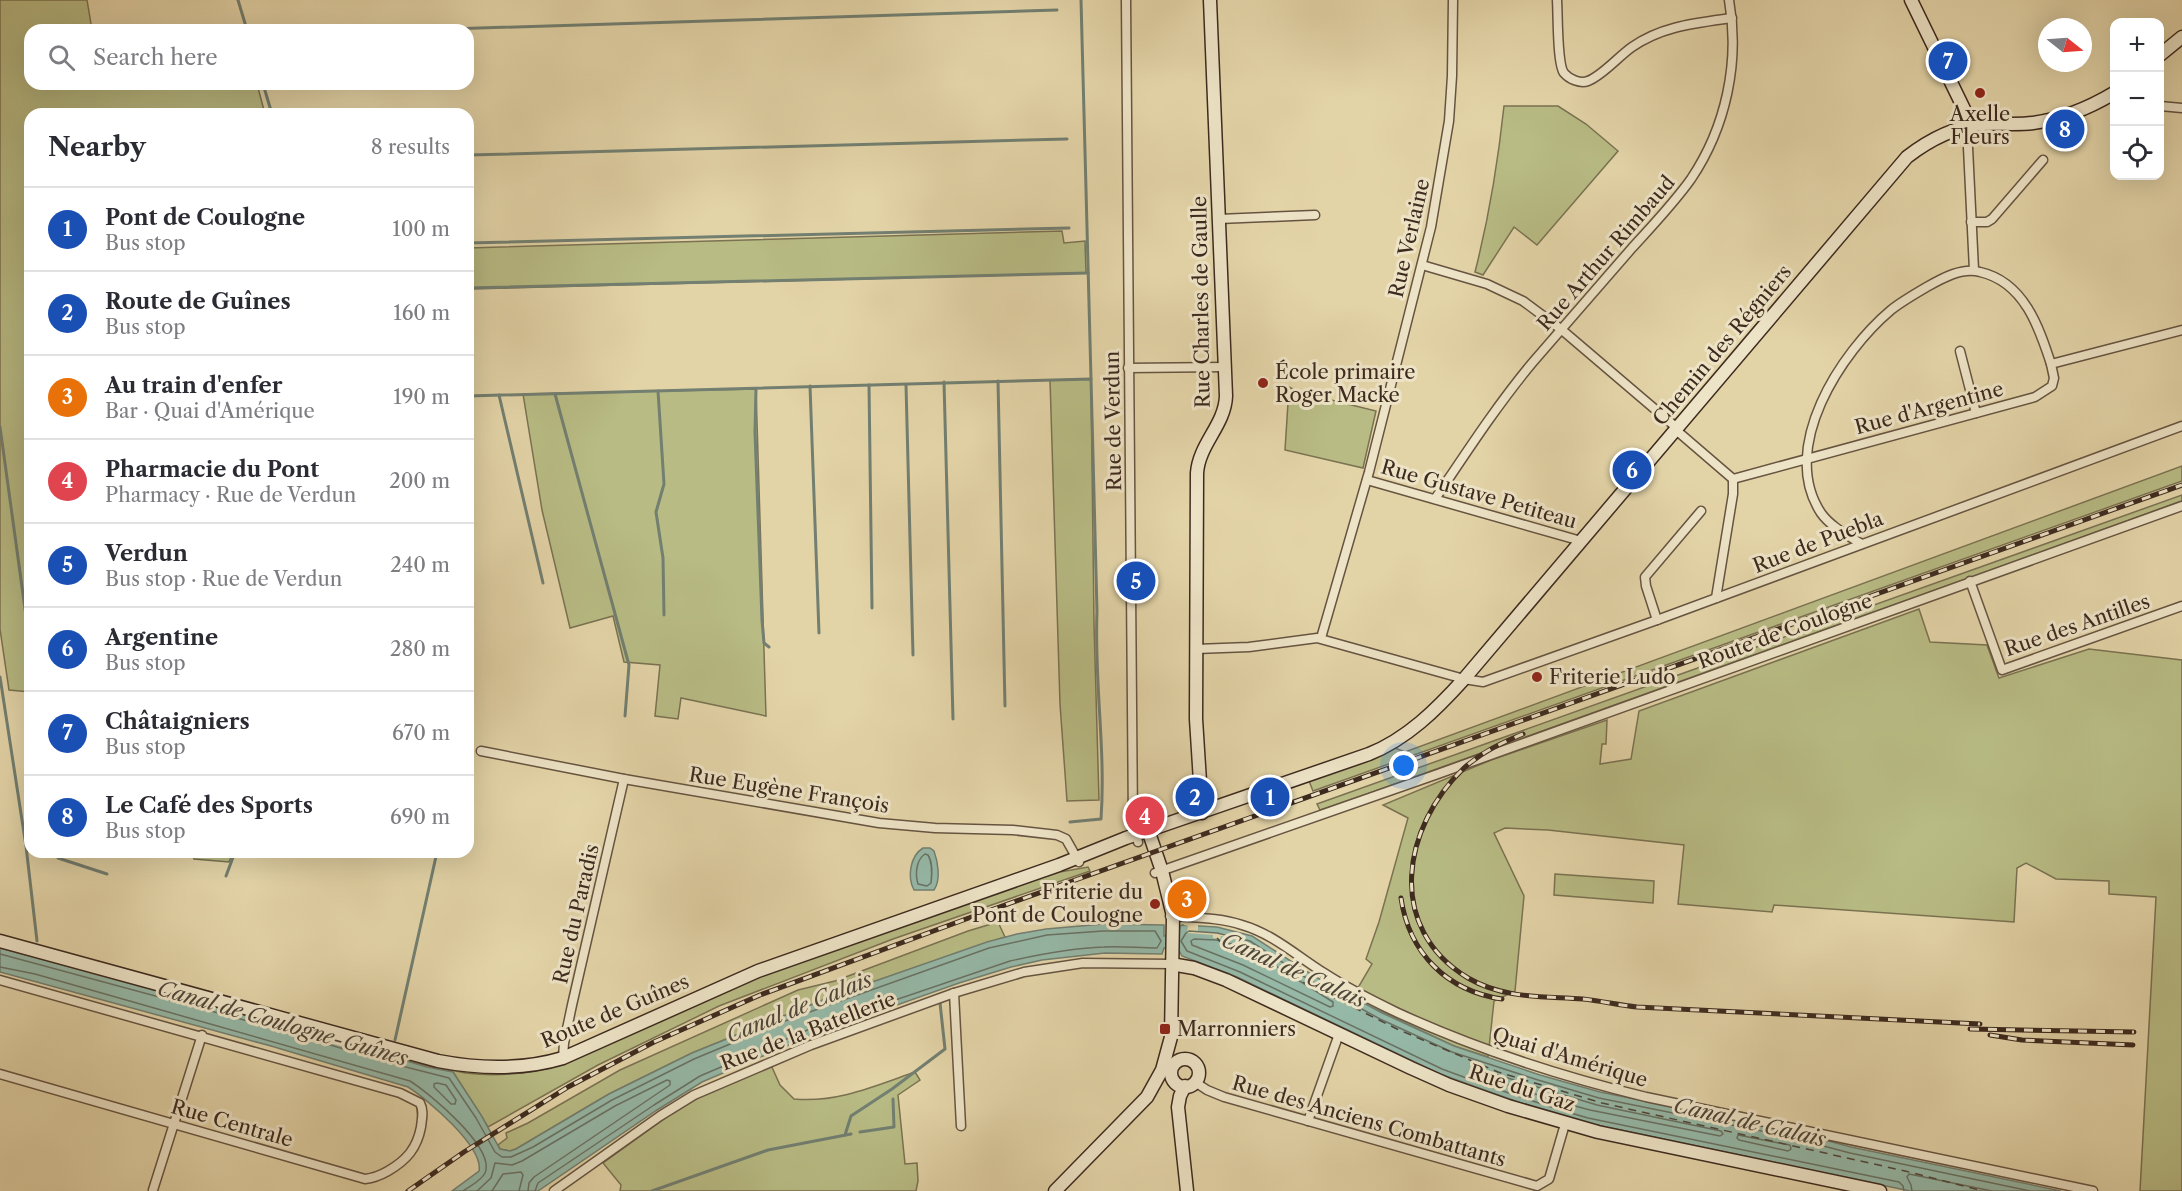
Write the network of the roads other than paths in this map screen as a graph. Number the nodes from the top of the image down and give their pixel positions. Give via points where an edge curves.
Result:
1 (1126, 0) edge
2 (1210, 0) edge
3 (1453, 0) edge
4 (1557, 0) edge
5 (1729, 0) edge
6 (1911, 0) edge
7 (1732, 18) junction
8 (2182, 37) edge
9 (2164, 52) edge
10 (2110, 96) edge
11 (2164, 106) edge
12 (2182, 108) edge
13 (1967, 127) junction
14 (2043, 160) dead end
15 (1315, 215) dead end
16 (1219, 219) junction
17 (1971, 222) junction
18 (1422, 266) junction
19 (1974, 270) junction
20 (1562, 330) junction
21 (2182, 330) edge
22 (1960, 351) dead end
23 (2051, 364) junction
24 (1225, 367) junction
25 (1128, 368) junction
26 (1976, 413) junction
27 (2182, 426) edge
28 (1677, 429) junction
29 (1806, 460) junction
30 (1733, 479) junction
31 (1367, 480) junction
32 (1435, 499) junction
33 (2182, 506) edge
34 (1701, 511) dead end
35 (1581, 541) junction
36 (1860, 543) junction
37 (1970, 581) junction
38 (1716, 598) junction
39 (2182, 606) edge
40 (1657, 620) junction
41 (1322, 638) junction
42 (1196, 650) junction
43 (1464, 679) junction
44 (481, 752) dead end
45 (624, 779) junction
46 (1255, 795) junction
47 (1202, 813) junction
48 (1143, 836) junction
49 (1078, 859) junction
50 (1159, 872) junction
51 (1171, 920) junction
52 (0, 941) edge
53 (1172, 959) junction
54 (0, 980) edge
55 (954, 993) junction
56 (1339, 1034) junction
57 (202, 1035) junction
58 (1171, 1037) junction
59 (564, 1058) junction
60 (1175, 1065) junction
61 (0, 1074) edge
62 (1190, 1084) junction
63 (1147, 1097) junction
64 (1308, 1121) junction
65 (174, 1124) junction
66 (1565, 1124) junction
67 (961, 1126) dead end
68 (153, 1190) edge
69 (554, 1191) edge
70 (1055, 1191) edge
71 (1186, 1191) edge
72 (1880, 1191) edge
73 (2092, 1191) edge

1 - 25 street, Rue de Verdun
2 - 16 main road, Rue Charles de Gaulle
3 - 18 street, Rue Verlaine via 1448,131
4 - 7 street via 1561,68 1569,78 1582,82 1592,79 1654,34 1692,23
5 - 7 street, Rue Arthur Rimbaud
6 - 13 main road via 1965,111
7 - 20 street, Rue Arthur Rimbaud via 1727,94 1706,153 1684,188
8 - 9 main road
10 - 13 main road, Chemin des Régniers via 2052,119
11 - 12 street
13 - 17 street
13 - 28 main road, Chemin des Régniers via 1931,141 1902,162
14 - 17 street via 1992,219
15 - 16 street
16 - 24 main road, Rue Charles de Gaulle
17 - 19 street
18 - 20 street via 1502,290
18 - 31 street, Rue Verlaine
19 - 23 street via 1998,279 2019,296 2039,330
19 - 29 street via 1951,276 1910,297 1860,341 1825,394 1811,429
20 - 28 street
20 - 32 street, Rue Arthur Rimbaud via 1495,412
21 - 23 street
22 - 26 street
23 - 26 street, Rue d'Argentine via 2054,382 2045,392
24 - 25 street
24 - 42 main road, Rue Charles de Gaulle via 1224,414 1197,467
25 - 48 street, Rue de Verdun via 1133,824
26 - 29 street, Rue d'Argentine
27 - 36 street, Rue de Puebla
28 - 30 street
28 - 35 main road, Chemin des Régniers
29 - 30 street, Rue d'Argentine
29 - 36 street via 1820,511
30 - 38 street
31 - 32 street, Rue Gustave Petiteau
31 - 41 street, Rue Verlaine
32 - 35 street, Rue Gustave Petiteau
33 - 37 street, Route de Coulogne
34 - 40 street via 1647,574 1646,586
35 - 43 main road, Chemin des Régniers
36 - 38 street, Rue de Puebla
37 - 39 street, Rue des Antilles via 2002,670
37 - 50 street, Route de Coulogne
38 - 40 street, Rue de Puebla
40 - 43 street, Rue de Puebla via 1487,681
41 - 42 street
41 - 43 street, Rue de Puebla
42 - 47 main road, Rue Charles de Gaulle
43 - 46 main road, Chemin des Régniers via 1425,718 1382,748
44 - 45 street, Rue Eugène François
45 - 49 street, Rue Eugène François via 888,824 1057,835 1066,840
45 - 59 street, Rue du Paradis via 569,1016
46 - 47 main road, Chemin des Régniers
46 - 48 main road, Chemin des Régniers via 1224,813
47 - 48 main road, Chemin des Régniers
48 - 49 main road, Route de Guînes via 1096,858
48 - 50 main road
49 - 59 main road, Route de Guînes via 758,971
50 - 51 main road
51 - 53 main road
51 - 73 street, Quai d'Amérique via 1227,921 1260,931 1323,973 1398,1013 1565,1076 1650,1098
52 - 59 main road, Route de Guînes via 438,1061 495,1068
53 - 55 street, Rue de la Batellerie via 1054,966
53 - 56 main road, Rue du Gaz via 1213,974
53 - 58 main road
54 - 57 street
55 - 67 street
55 - 69 street, Rue de la Batellerie via 694,1095
56 - 64 street
56 - 66 main road, Rue du Gaz via 1459,1089
57 - 65 street
57 - 65 street, Rue Centrale via 405,1094 420,1103 423,1117 416,1145 405,1161 365,1179
58 - 60 main road
58 - 63 main road via 1162,1070
60 - 62 main road via 1173,1081
60 - 62 main road via 1187,1059 1195,1064 1198,1072
60 - 63 main road
61 - 65 street, Rue Centrale
62 - 64 street, Rue des Anciens Combattants
62 - 71 main road via 1180,1096 1178,1107
63 - 70 main road
64 - 66 street, Rue des Anciens Combattants via 1537,1186 1549,1179
65 - 68 street
66 - 72 main road, Rue du Gaz

